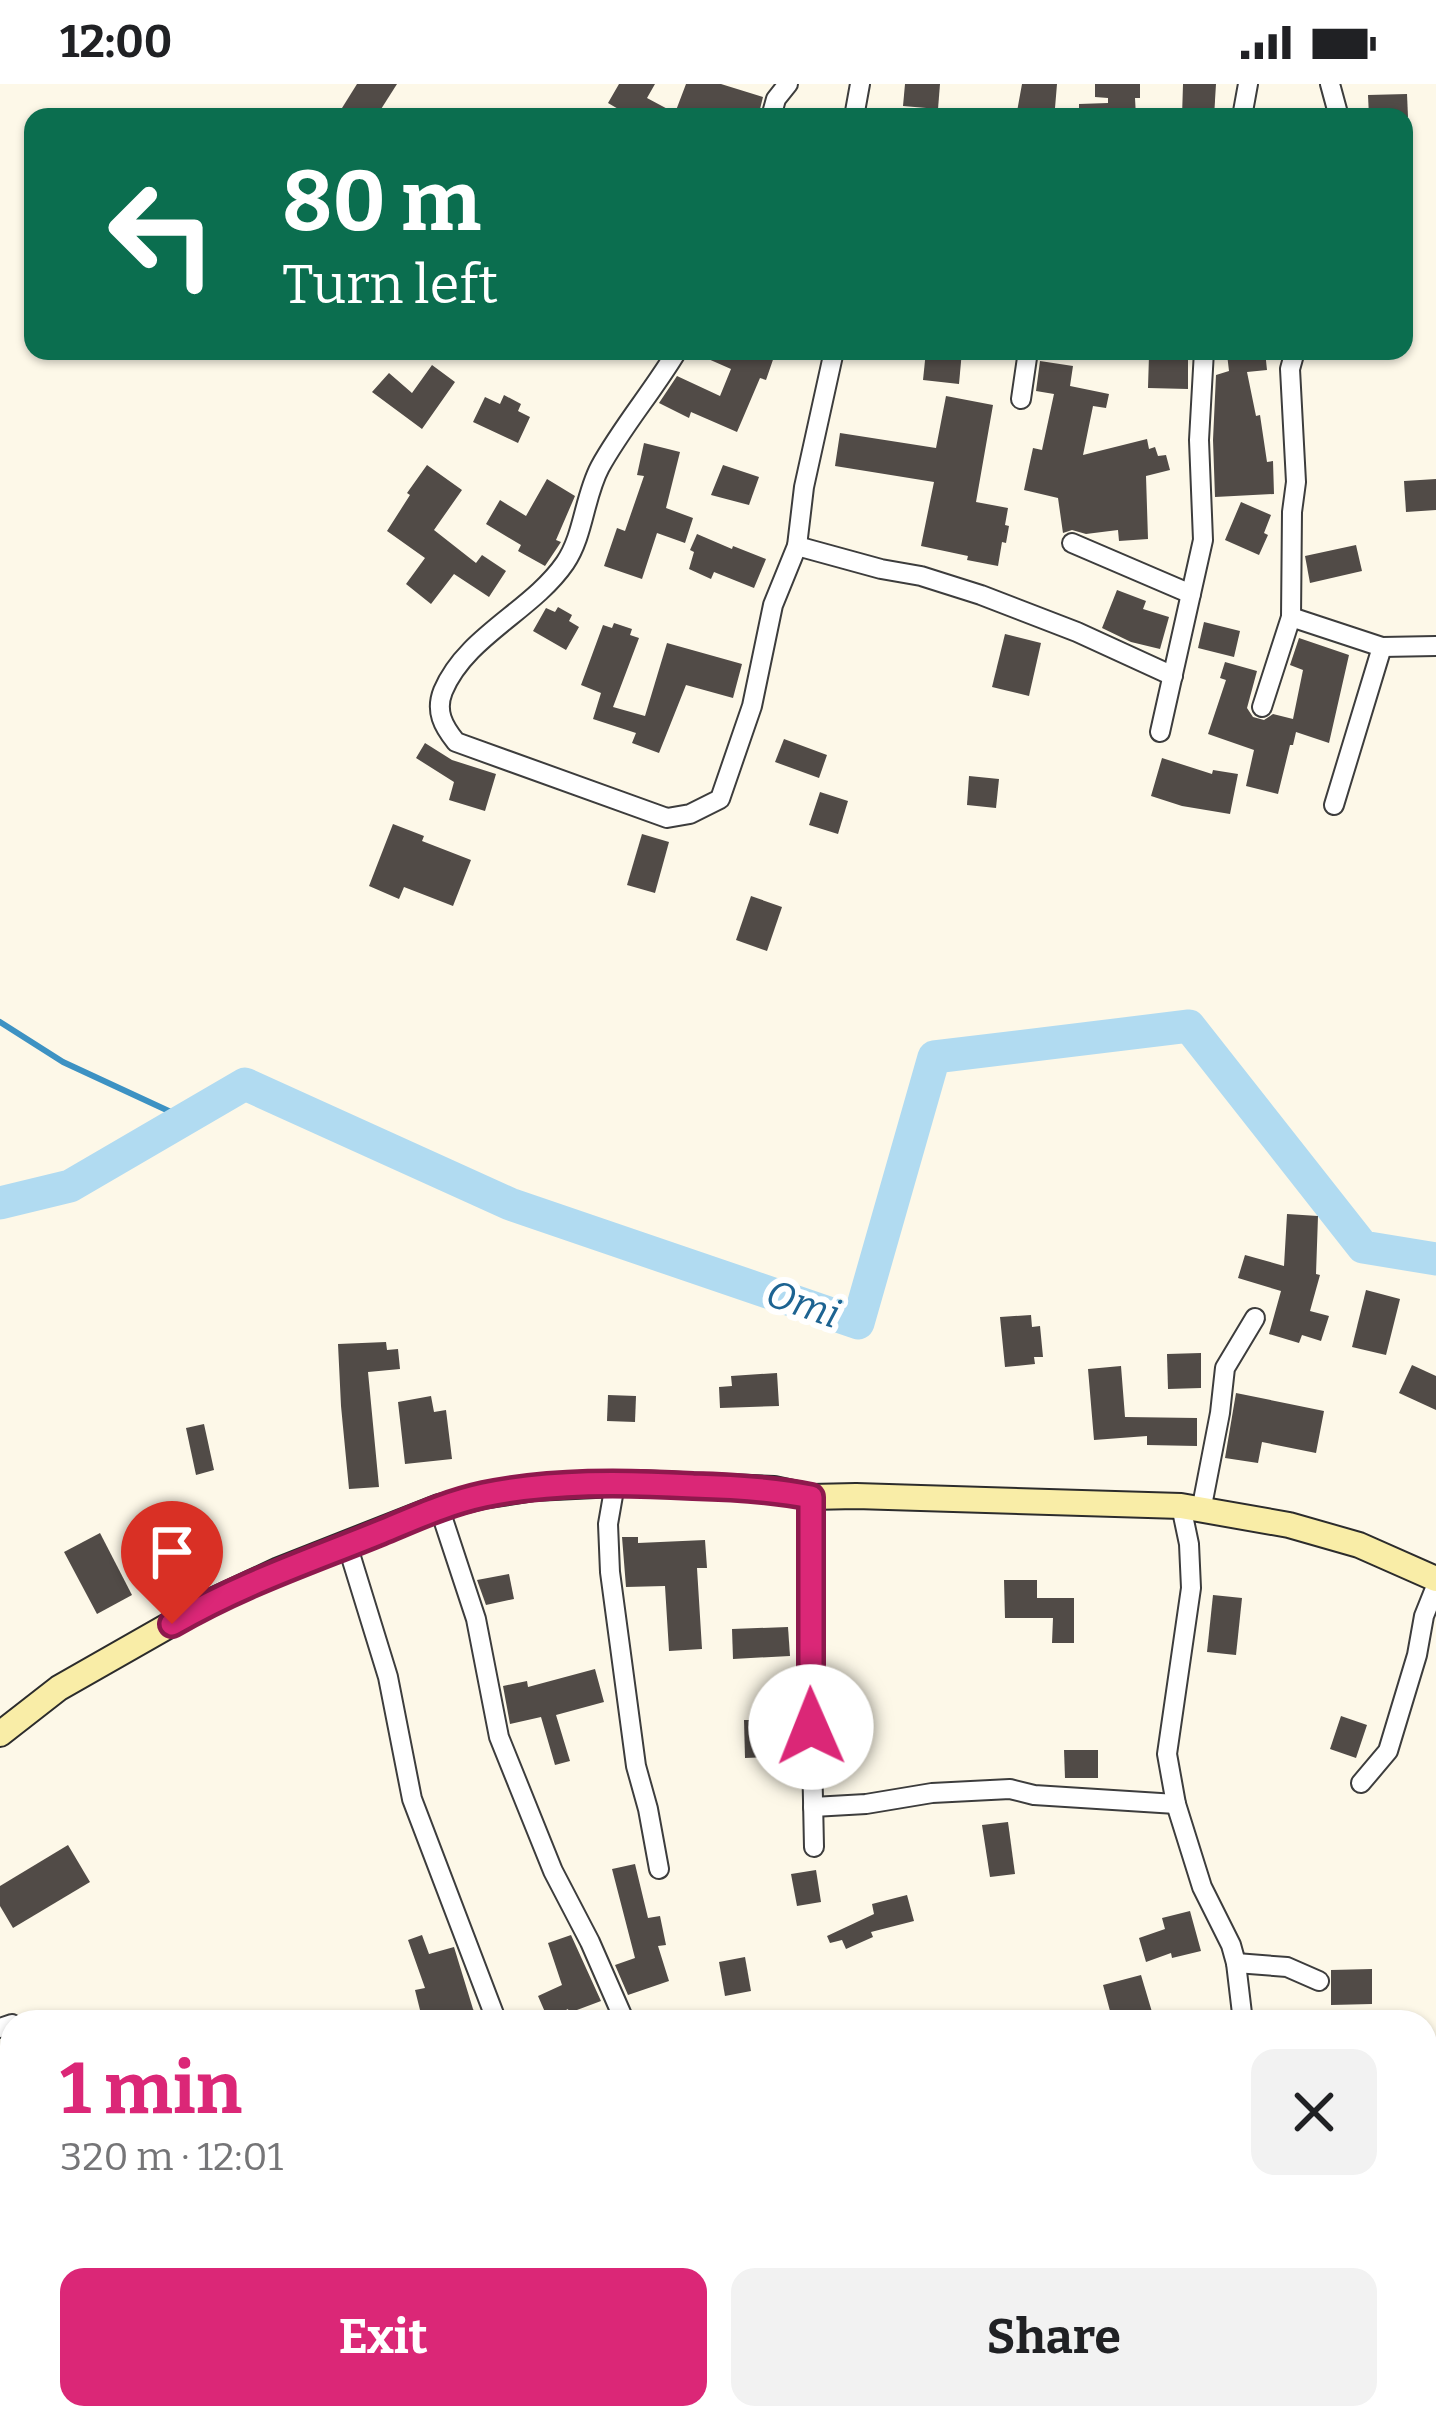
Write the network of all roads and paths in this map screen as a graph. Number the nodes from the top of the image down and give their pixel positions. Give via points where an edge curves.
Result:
1 (671, 360) edge
2 (832, 360) edge
3 (1027, 360) edge
4 (1203, 360) edge
5 (1293, 360) edge
6 (1021, 399) dead end
7 (1072, 543) dead end
8 (797, 546) junction
9 (1191, 594) junction
10 (1291, 617) junction
11 (1436, 646) edge
12 (1382, 647) junction
13 (1173, 676) junction
14 (1262, 707) dead end
15 (1160, 732) dead end
16 (1334, 805) dead end
17 (1256, 1318) dead end
18 (615, 1484) junction
19 (811, 1497) junction
20 (439, 1507) junction
21 (1191, 1508) junction
22 (347, 1544) junction
23 (1436, 1582) edge
24 (0, 1734) edge
25 (1361, 1784) dead end
26 (1176, 1804) junction
27 (813, 1808) junction
28 (814, 1847) dead end
29 (658, 1869) dead end
30 (1236, 1964) junction
31 (1319, 1981) dead end
32 (492, 2010) edge
33 (621, 2010) edge
34 (1242, 2010) edge

1 - 8 street via 598,470 563,566 461,661 443,691 444,728 456,742 667,818 705,807 720,799 732,766 773,605
2 - 8 street
3 - 6 street
4 - 9 street via 1203,540
5 - 10 street
7 - 9 street
8 - 13 street via 981,596
9 - 13 street
10 - 12 street
10 - 14 street
11 - 12 street
12 - 16 street
13 - 15 street
17 - 21 street via 1226,1368
18 - 19 main road
18 - 20 main road via 534,1487
18 - 29 street via 610,1572
19 - 21 main road
19 - 27 street
20 - 22 main road
20 - 33 street via 476,1618 499,1737
21 - 23 main road via 1359,1545
21 - 26 street via 1192,1588 1167,1754
22 - 24 main road via 210,1602 59,1688
22 - 32 street via 388,1677 412,1799
23 - 25 street via 1388,1751
26 - 27 street via 1010,1789
26 - 30 street
27 - 28 street
30 - 31 street via 1288,1967
30 - 34 street

